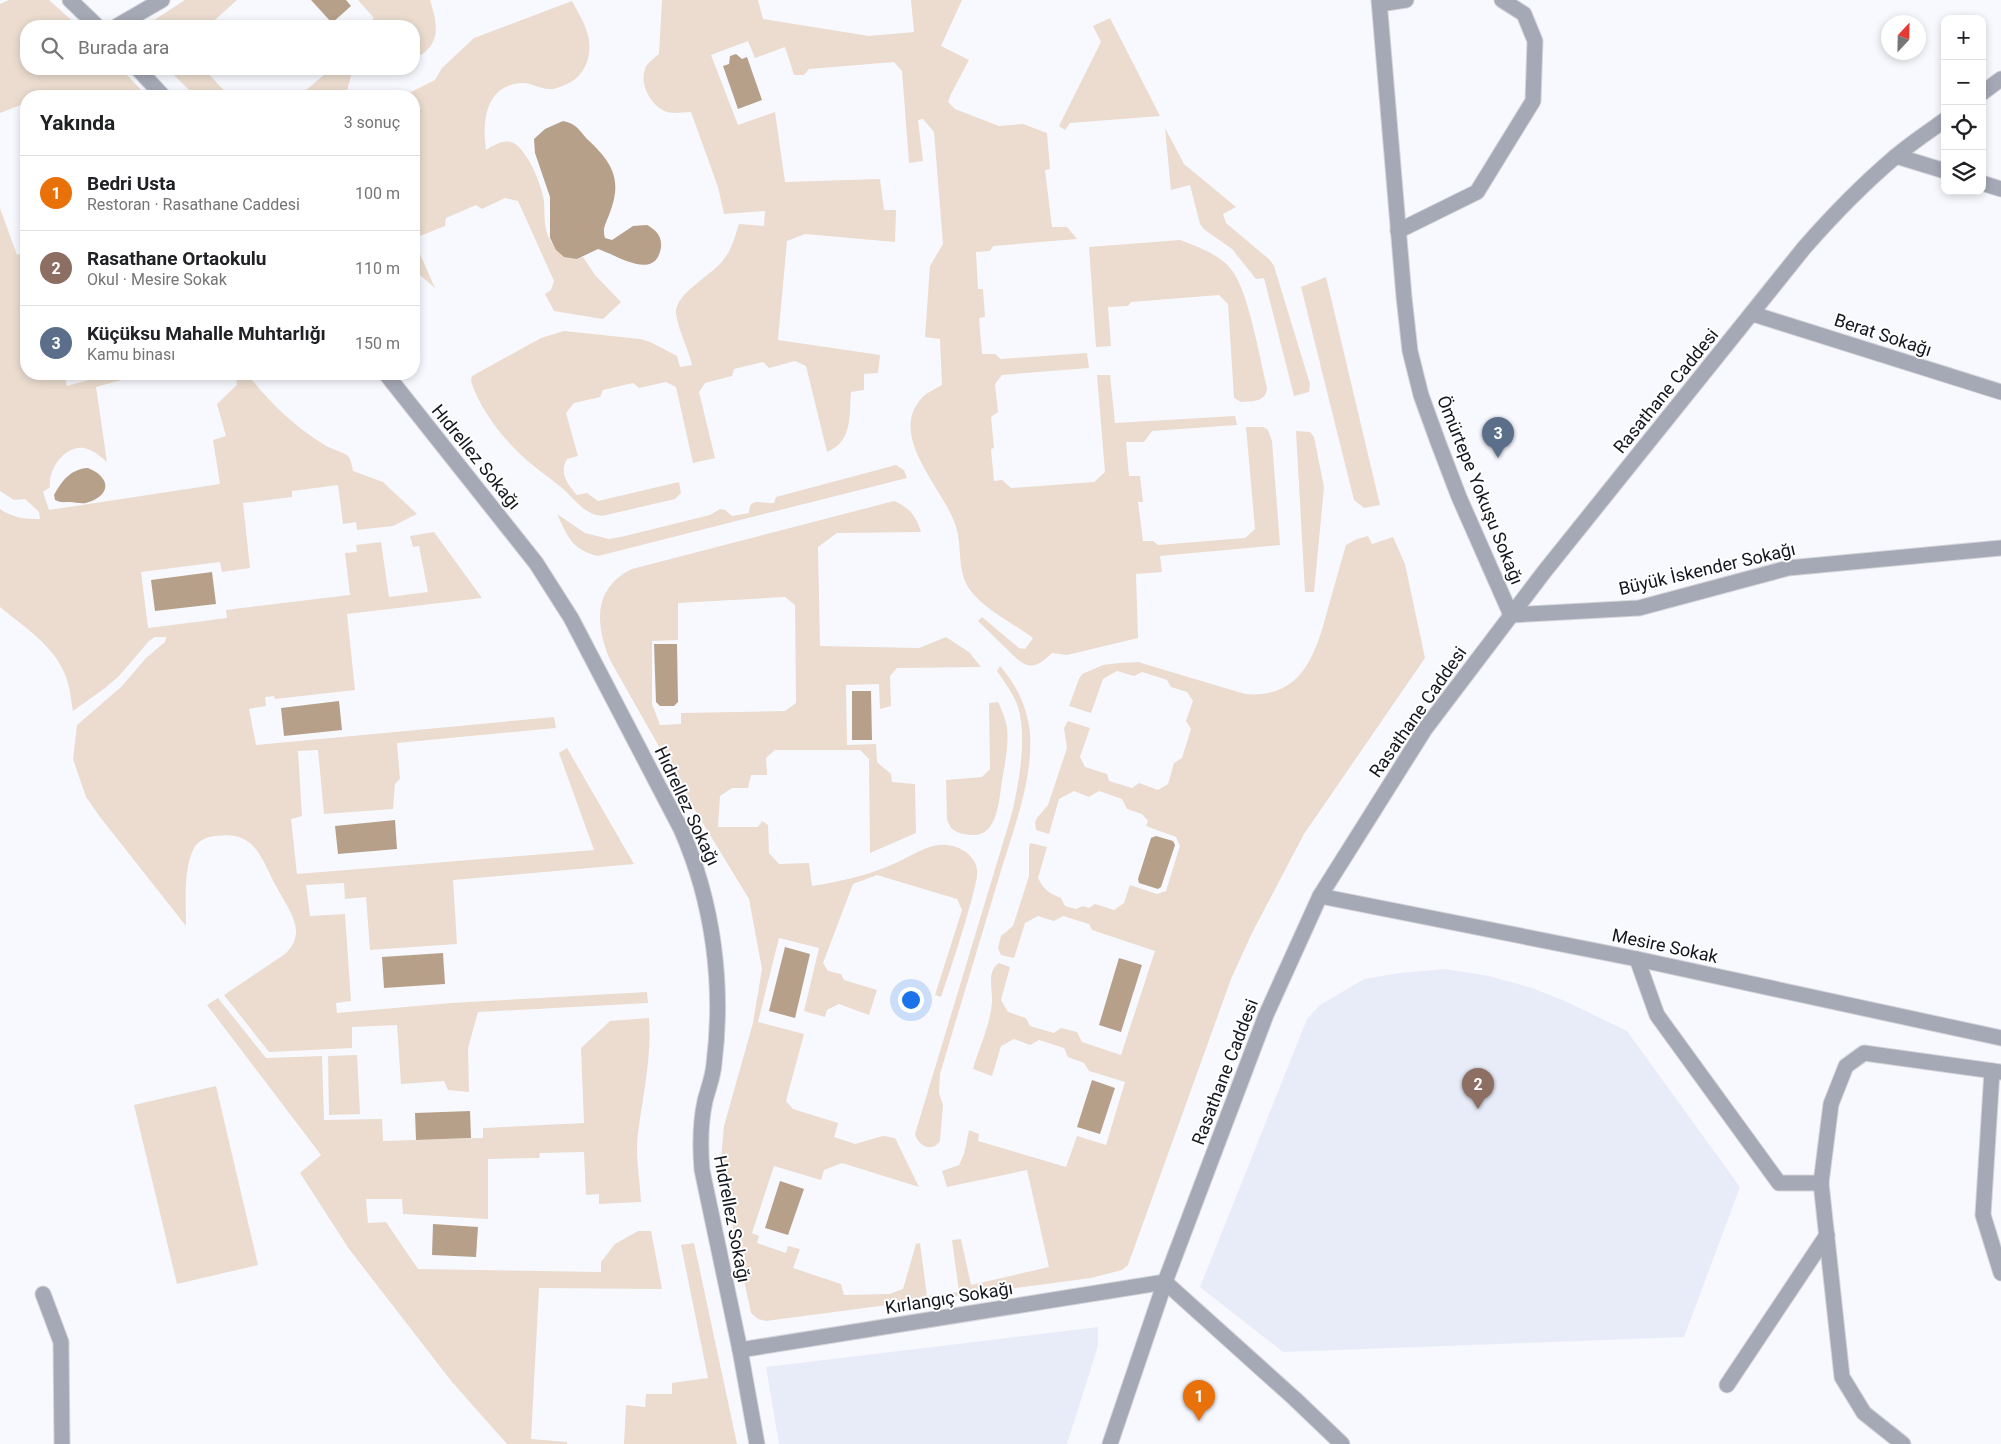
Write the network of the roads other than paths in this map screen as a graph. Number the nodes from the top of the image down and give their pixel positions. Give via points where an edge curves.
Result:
1 (70, 0) edge
2 (162, 0) edge
3 (1406, 0) edge
4 (1502, 0) edge
5 (1379, 2) edge
6 (91, 20) edge
7 (127, 20) edge
8 (144, 75) edge
9 (2001, 79) edge
10 (158, 90) edge
11 (1986, 90) edge
12 (1941, 123) edge
13 (1896, 156) junction
14 (1941, 170) edge
15 (1986, 184) edge
16 (2001, 189) edge
17 (1398, 230) junction
18 (1753, 314) junction
19 (391, 380) edge
20 (2001, 392) edge
21 (2001, 548) edge
22 (1511, 615) junction
23 (1320, 896) junction
24 (1637, 959) junction
25 (2001, 1038) edge
26 (1996, 1072) edge
27 (1821, 1183) junction
28 (1826, 1235) junction
29 (2001, 1273) edge
30 (1165, 1282) junction
31 (43, 1294) dead end
32 (740, 1350) junction
33 (1727, 1386) dead end
34 (62, 1444) edge
35 (757, 1444) edge
36 (1110, 1444) edge
37 (1342, 1444) edge
38 (1903, 1444) edge

1 - 6 street
2 - 7 street
3 - 5 street, Ömürtepe Yokuşu Sokağı
4 - 17 street via 1524,14 1535,40 1533,101 1477,192
5 - 17 street, Ömürtepe Yokuşu Sokağı
8 - 10 street
9 - 11 street
12 - 13 street, Rasathane Caddesi
13 - 14 street
13 - 18 street, Rasathane Caddesi via 1836,212
15 - 16 street
17 - 22 street, Ömürtepe Yokuşu Sokağı via 1410,351 1421,395 1459,496
18 - 20 street, Berat Sokağı
18 - 22 street, Rasathane Caddesi
19 - 32 street, Hıdrellez Sokağı via 536,563 555,592 694,858 709,916 718,1006 714,1067 699,1144
21 - 22 street, Büyük İskender Sokağı via 1788,568 1639,608
22 - 23 street, Rasathane Caddesi via 1425,729
23 - 24 street, Mesire Sokak
23 - 30 street, Rasathane Caddesi via 1266,1015
24 - 25 street, Mesire Sokak
24 - 27 street via 1657,1015 1779,1183
26 - 27 street via 1864,1053 1846,1066 1831,1104
26 - 29 street via 1983,1215
27 - 28 street
28 - 33 street
28 - 38 street via 1842,1377 1864,1412
30 - 32 street, Kırlangıç Sokağı
30 - 36 street, Rasathane Caddesi
30 - 37 street
31 - 34 street via 61,1342
32 - 35 street, Hıdrellez Sokağı

